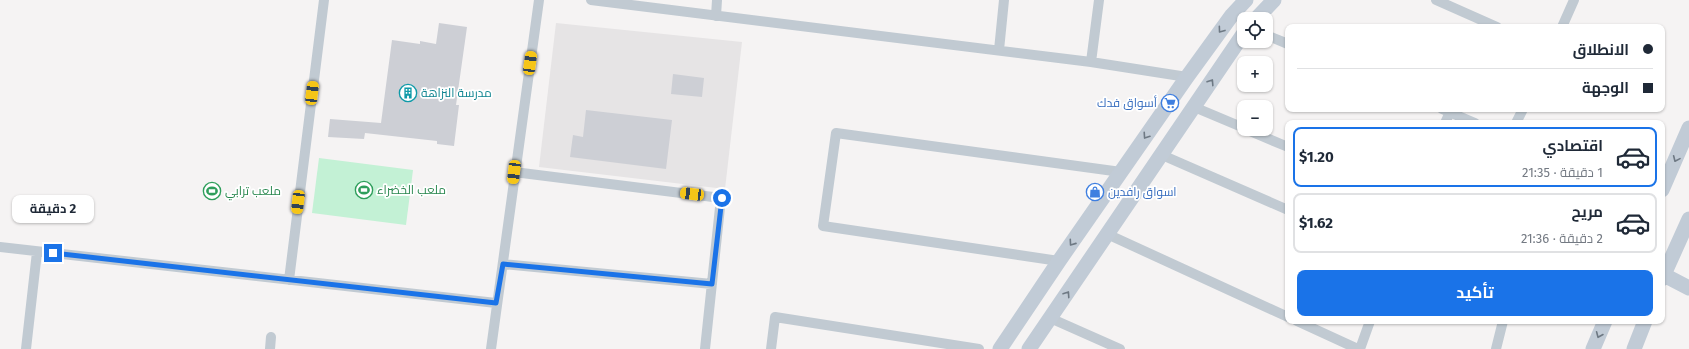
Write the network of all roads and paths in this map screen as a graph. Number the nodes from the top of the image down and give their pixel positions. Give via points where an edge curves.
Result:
1 (324, 0) edge
2 (539, 0) edge
3 (590, 0) edge
4 (717, 0) edge
5 (1004, 0) edge
6 (1099, 0) edge
7 (1246, 0) edge
8 (1274, 0) edge
9 (1436, 0) edge
10 (1574, 0) edge
11 (1263, 12) edge
12 (716, 16) junction
13 (1490, 24) edge
14 (1563, 24) edge
15 (1273, 38) edge
16 (1237, 43) edge
17 (1285, 43) edge
18 (999, 50) junction
19 (1091, 62) junction
20 (1187, 77) junction
21 (1194, 107) junction
22 (1448, 112) edge
23 (1467, 120) edge
24 (1237, 126) edge
25 (1689, 128) edge
26 (1262, 136) edge
27 (1285, 146) edge
28 (1162, 155) junction
29 (514, 172) junction
30 (1121, 172) junction
31 (1665, 183) edge
32 (1285, 209) edge
33 (1689, 219) edge
34 (1107, 234) junction
35 (0, 247) edge
36 (1683, 248) edge
37 (37, 252) junction
38 (1059, 261) junction
39 (503, 264) junction
40 (1665, 274) edge
41 (1665, 278) edge
42 (289, 280) junction
43 (712, 284) junction
44 (1689, 288) edge
45 (496, 303) junction
46 (1285, 316) edge
47 (1050, 318) junction
48 (1020, 321) junction
49 (1304, 324) edge
50 (1369, 324) edge
51 (1502, 324) edge
52 (1604, 324) edge
53 (1644, 324) edge
54 (1039, 334) junction
55 (271, 337) dead end
56 (26, 349) edge
57 (270, 349) edge
58 (490, 349) edge
59 (705, 349) edge
60 (771, 349) edge
61 (979, 349) edge
62 (1000, 349) edge
63 (1029, 349) edge
64 (1120, 349) edge
65 (1359, 349) edge
66 (1496, 349) edge
67 (1593, 349) edge
68 (1634, 349) edge

1 - 42 street
2 - 29 street
3 - 12 street
4 - 12 street
5 - 18 street
6 - 19 street
7 -> 20 main road
8 - 11 main road
9 - 13 street
10 - 14 street
12 - 18 street
15 - 17 street
21 -> 16 main road
18 - 19 street
19 - 20 street
20 -> 30 main road
21 - 24 street
21 - 28 main road
22 - 23 street
25 -> 31 main road
26 - 27 street
28 - 32 street
28 - 34 main road
29 - 39 street
29 - 43 street via 722,198
30 -> 38 main road
30 - 38 street via 836,133 823,226
33 - 36 main road
34 - 46 street
47 -> 34 main road
35 - 37 street
36 - 40 main road
37 - 42 street
37 - 56 street
38 - 48 main road
39 - 43 street
39 - 45 street
41 - 44 main road
42 - 45 street
43 - 59 street
45 - 58 street
47 - 54 main road
47 - 64 street
48 - 54 main road
48 - 62 main road
49 - 65 street
50 - 65 street
51 - 66 street
52 -> 67 main road
53 - 68 main road
54 - 63 main road
55 - 57 street
60 - 61 street via 775,317

